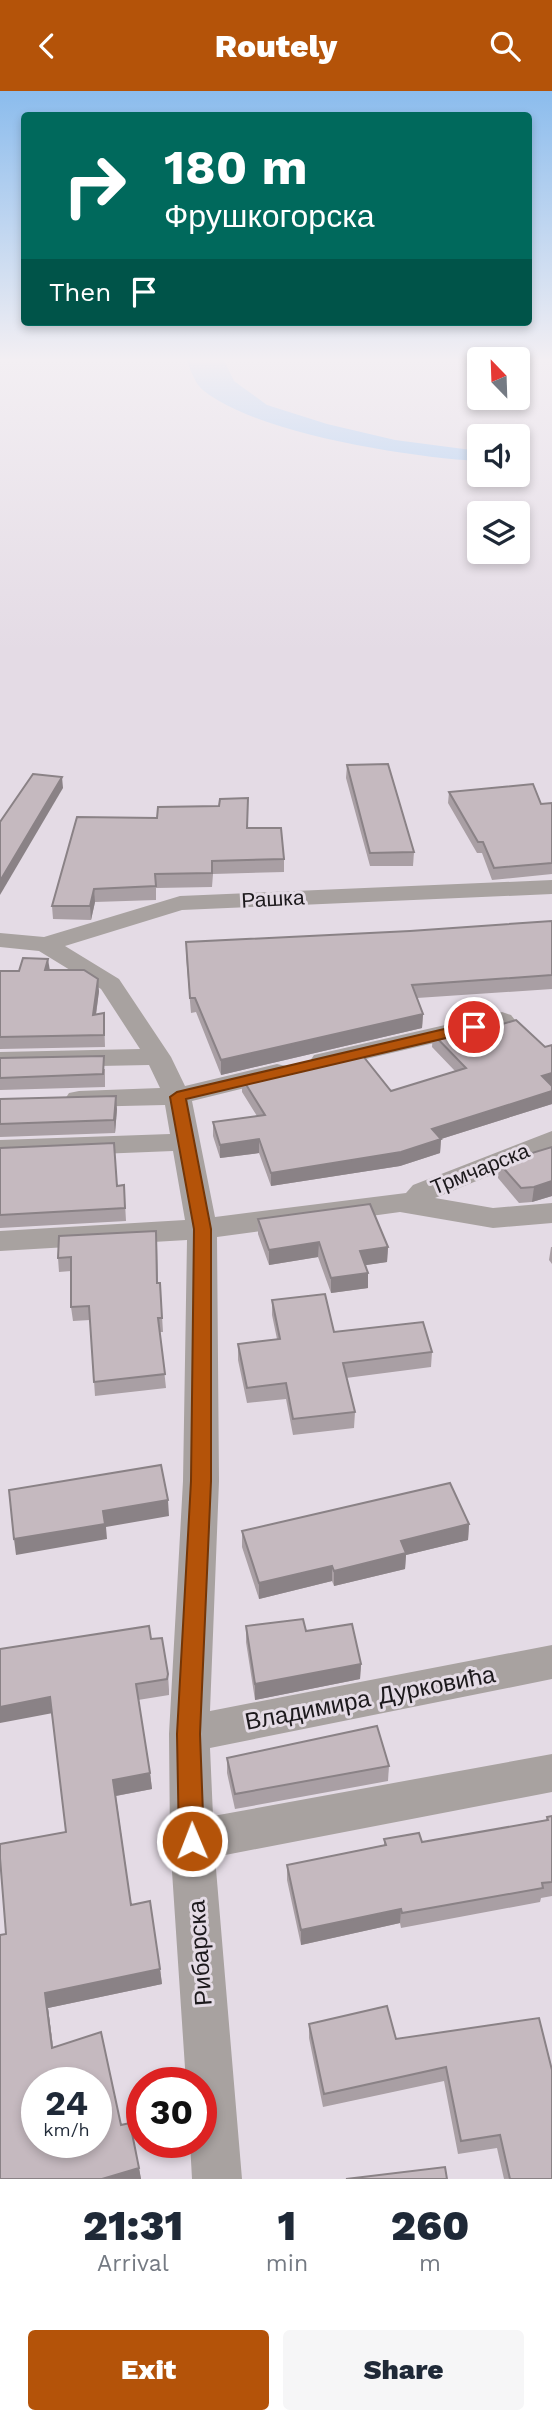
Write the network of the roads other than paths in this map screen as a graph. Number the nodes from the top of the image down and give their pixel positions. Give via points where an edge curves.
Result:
1 (552, 887) edge
2 (0, 940) edge
3 (45, 944) junction
4 (502, 1020) dead end
5 (158, 1057) junction
6 (0, 1060) edge
7 (177, 1097) junction
8 (55, 1100) edge
9 (552, 1140) edge
10 (187, 1142) junction
11 (0, 1149) edge
12 (413, 1204) junction
13 (552, 1213) edge
14 (202, 1229) junction
15 (0, 1241) edge
16 (552, 1662) edge
17 (189, 1734) junction
18 (552, 1773) edge
19 (192, 1841) junction
20 (217, 2179) edge

1 - 3 street, Рашка via 180,903
2 - 3 street, Рашка
3 - 5 street, Рибарска via 110,984
4 - 7 street
5 - 6 street
5 - 7 street, Рибарска
7 - 8 street
7 - 10 street, Рибарска
9 - 12 street, Трмчарска via 423,1192
10 - 11 street
10 - 14 street, Рибарска
12 - 13 street, Трмчарска via 493,1218
12 - 14 street, Трмчарска via 400,1202
14 - 15 street, Трмчарска
14 - 17 street, Рибарска via 201,1481
16 - 17 street, Владимира Дурковића
17 - 19 street, Рибарска
18 - 19 street
19 - 20 street, Рибарска

